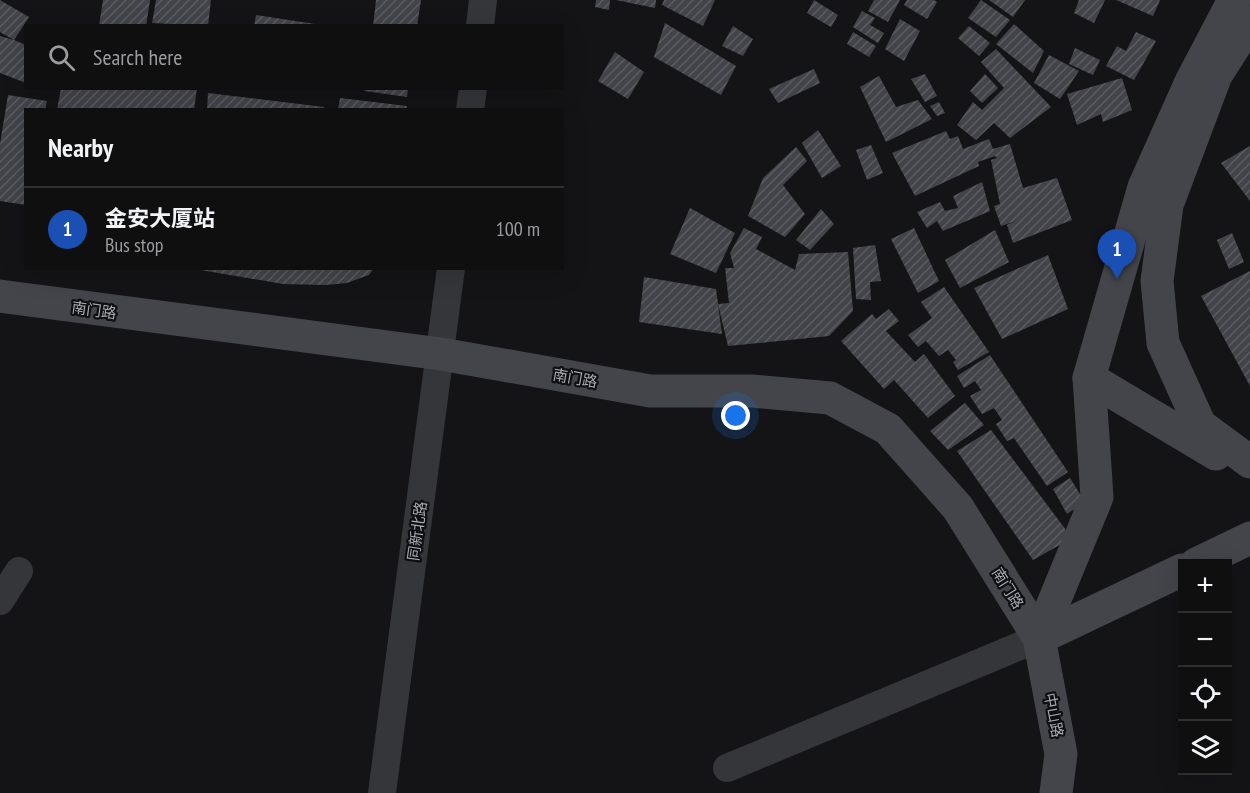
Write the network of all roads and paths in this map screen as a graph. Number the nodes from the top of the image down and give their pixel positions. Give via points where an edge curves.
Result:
1 (483, 0) edge
2 (1234, 0) edge
3 (1250, 22) edge
4 (480, 24) edge
5 (472, 90) edge
6 (470, 108) edge
7 (451, 270) edge
8 (0, 296) edge
9 (441, 354) junction
10 (1089, 378) junction
11 (1250, 462) edge
12 (1250, 474) edge
13 (1250, 538) edge
14 (1206, 559) edge
15 (19, 571) dead end
16 (1178, 572) edge
17 (0, 601) edge
18 (1039, 638) junction
19 (727, 768) dead end
20 (382, 793) edge
21 (1056, 793) edge

1 - 4 street
2 - 10 main road via 1191,82 1144,187
3 - 11 main road via 1216,75 1167,205 1157,281 1163,343 1200,425
5 - 6 street
7 - 9 street, 同新北路
8 - 9 main road, 南门路
9 - 18 main road, 南门路 via 650,391 752,391 830,398 888,429 958,508
9 - 20 street, 同新北路
10 - 12 main road
10 - 18 main road via 1097,497
13 - 14 main road
15 - 17 street
16 - 18 main road
18 - 19 street
18 - 21 main road, 中山路 via 1061,754

